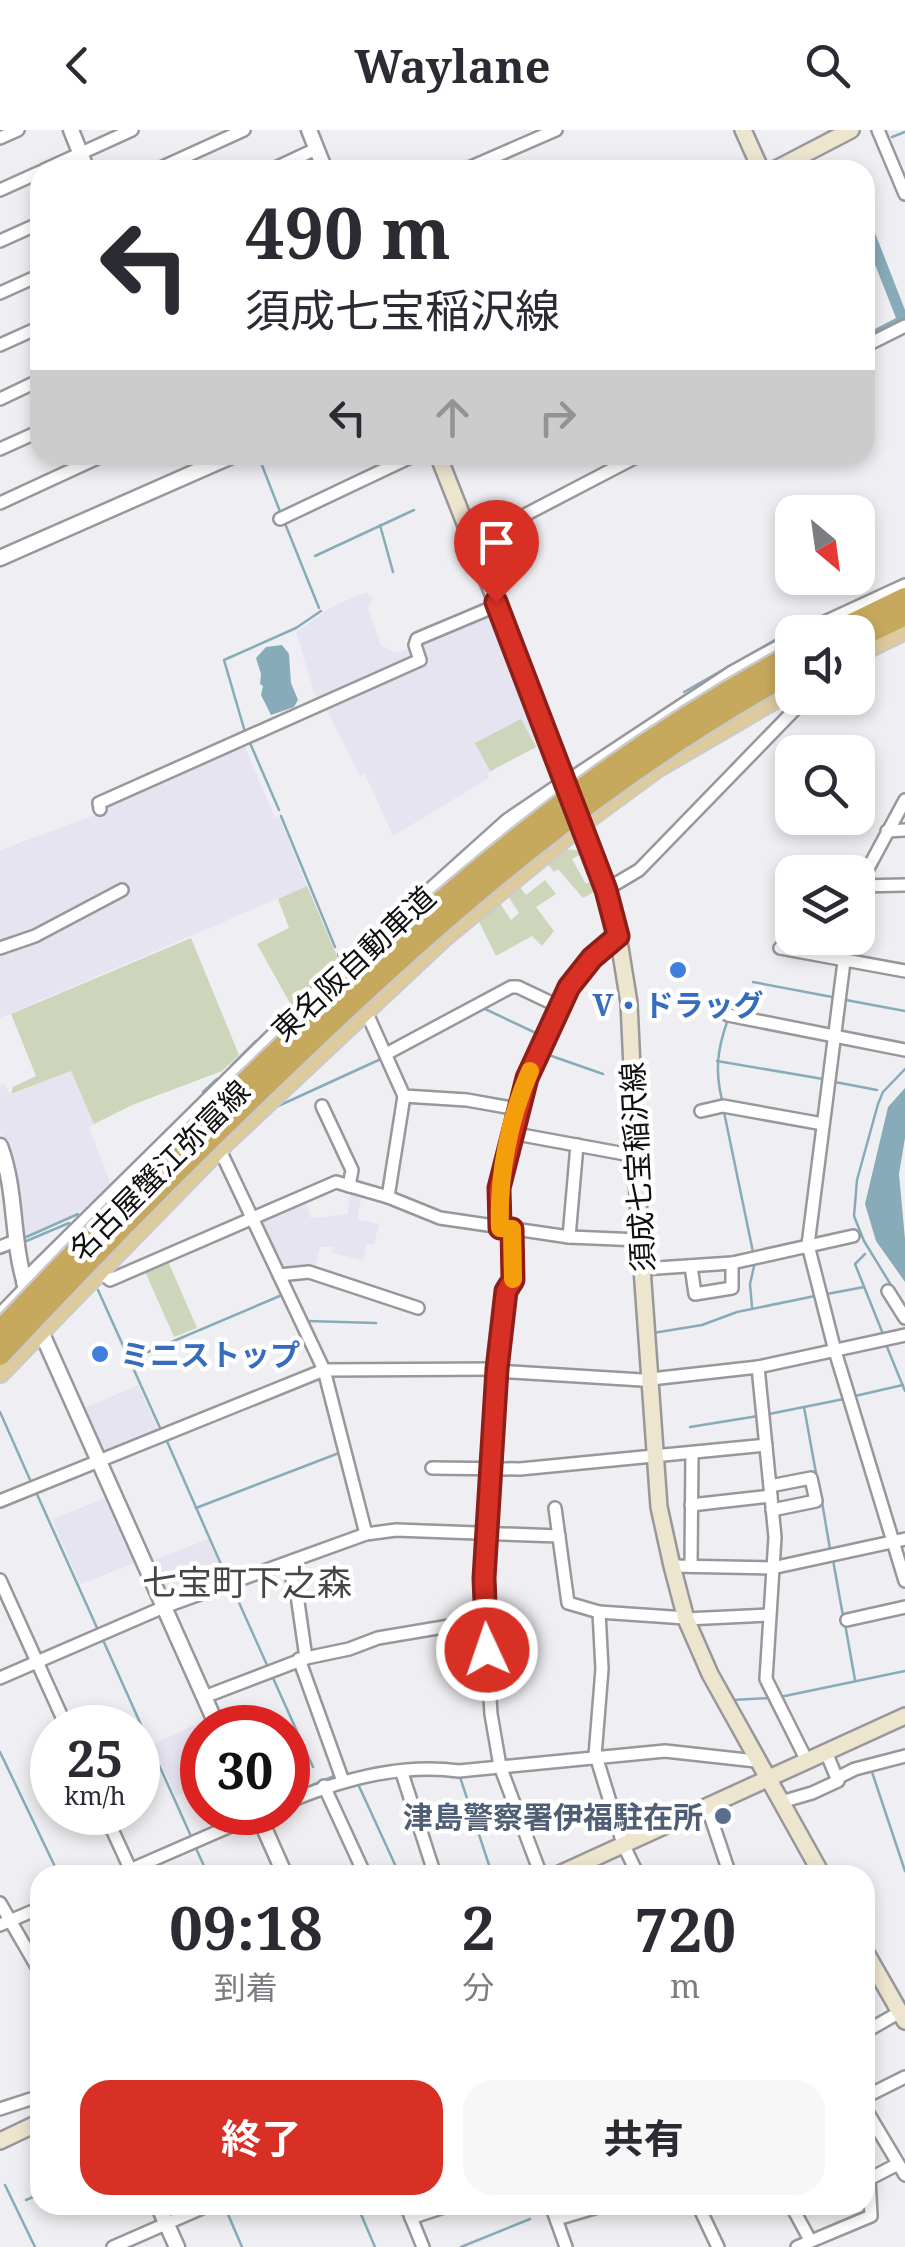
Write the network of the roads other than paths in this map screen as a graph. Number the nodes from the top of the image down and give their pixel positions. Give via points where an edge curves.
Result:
1 (18, 130) edge
2 (72, 130) edge
3 (132, 130) edge
4 (244, 130) edge
5 (308, 130) edge
6 (556, 130) edge
7 (743, 130) edge
8 (852, 130) edge
9 (878, 130) edge
10 (0, 138) edge
11 (316, 149) junction
12 (80, 153) junction
13 (65, 160) edge
14 (83, 160) edge
15 (178, 160) edge
16 (292, 160) edge
17 (321, 160) edge
18 (487, 160) edge
19 (757, 160) edge
20 (794, 160) edge
21 (30, 176) edge
22 (0, 190) edge
23 (905, 194) edge
24 (30, 228) edge
25 (0, 242) edge
26 (30, 280) edge
27 (0, 294) edge
28 (905, 326) edge
29 (30, 332) edge
30 (875, 341) edge
31 (0, 345) edge
32 (30, 385) edge
33 (0, 399) edge
34 (30, 436) edge
35 (0, 449) edge
36 (83, 465) edge
37 (195, 465) edge
38 (394, 465) edge
39 (442, 465) edge
40 (621, 465) edge
41 (0, 504) edge
42 (280, 520) dead end
43 (472, 542) junction
44 (1, 556) edge
45 (905, 585) edge
46 (905, 598) edge
47 (498, 605) junction
48 (841, 615) edge
49 (870, 615) edge
50 (905, 615) edge
51 (875, 630) edge
52 (905, 630) edge
53 (875, 645) edge
54 (775, 649) edge
55 (775, 665) edge
56 (775, 682) edge
57 (775, 699) edge
58 (790, 715) edge
59 (566, 781) junction
60 (905, 800) edge
61 (100, 809) dead end
62 (582, 823) junction
63 (905, 830) edge
64 (887, 832) junction
65 (875, 855) edge
66 (905, 885) edge
67 (875, 886) edge
68 (122, 890) dead end
69 (606, 890) junction
70 (618, 936) junction
71 (0, 948) edge
72 (821, 955) edge
73 (845, 955) edge
74 (844, 959) junction
75 (905, 971) edge
76 (558, 1006) junction
77 (364, 1009) junction
78 (728, 1015) dead end
79 (834, 1036) junction
80 (905, 1050) edge
81 (386, 1054) junction
82 (404, 1096) junction
83 (322, 1106) dead end
84 (517, 1109) junction
85 (701, 1111) dead end
86 (823, 1124) junction
87 (511, 1133) junction
88 (577, 1145) junction
89 (0, 1146) edge
90 (219, 1148) junction
91 (636, 1156) junction
92 (348, 1186) junction
93 (388, 1197) junction
94 (251, 1217) junction
95 (506, 1228) junction
96 (569, 1236) junction
97 (853, 1236) dead end
98 (640, 1240) junction
99 (7, 1244) edge
100 (808, 1245) junction
101 (732, 1263) junction
102 (691, 1266) junction
103 (642, 1269) junction
104 (97, 1270) junction
105 (279, 1276) junction
106 (25, 1285) junction
107 (888, 1291) dead end
108 (418, 1308) dead end
109 (0, 1314) edge
110 (905, 1318) edge
111 (40, 1330) junction
112 (0, 1331) edge
113 (905, 1335) edge
114 (835, 1350) junction
115 (0, 1355) edge
116 (758, 1367) junction
117 (324, 1370) junction
118 (497, 1370) junction
119 (0, 1372) edge
120 (650, 1379) junction
121 (766, 1445) junction
122 (692, 1452) junction
123 (655, 1454) junction
124 (98, 1461) junction
125 (432, 1468) dead end
126 (491, 1468) junction
127 (771, 1498) junction
128 (0, 1501) edge
129 (692, 1505) junction
130 (555, 1508) dead end
131 (366, 1534) junction
132 (486, 1536) junction
133 (559, 1536) junction
134 (898, 1541) edge
135 (288, 1563) junction
136 (672, 1566) junction
137 (691, 1566) junction
138 (772, 1568) junction
139 (0, 1580) edge
140 (905, 1581) edge
141 (164, 1607) junction
142 (905, 1607) edge
143 (599, 1612) junction
144 (769, 1616) junction
145 (686, 1619) junction
146 (485, 1620) junction
147 (847, 1620) dead end
148 (302, 1659) junction
149 (37, 1662) junction
150 (0, 1678) edge
151 (204, 1697) junction
152 (56, 1705) edge
153 (208, 1705) edge
154 (905, 1716) edge
155 (826, 1752) junction
156 (595, 1756) junction
157 (905, 1756) edge
158 (756, 1761) junction
159 (808, 1761) junction
160 (500, 1766) junction
161 (402, 1772) junction
162 (837, 1778) junction
163 (768, 1779) junction
164 (343, 1780) junction
165 (324, 1786) junction
166 (310, 1792) edge
167 (780, 1802) junction
168 (707, 1806) junction
169 (113, 1835) edge
170 (211, 1835) edge
171 (268, 1835) edge
172 (623, 1844) junction
173 (124, 1865) edge
174 (145, 1865) edge
175 (280, 1865) edge
176 (360, 1865) edge
177 (432, 1865) edge
178 (537, 1865) edge
179 (579, 1865) edge
180 (633, 1865) edge
181 (727, 1865) edge
182 (816, 1865) edge
183 (0, 1903) edge
184 (30, 1912) edge
185 (5, 1923) edge
186 (30, 1958) edge
187 (875, 1969) edge
188 (902, 2016) edge
189 (875, 2028) edge
190 (905, 2076) edge
191 (875, 2092) edge
192 (30, 2099) edge
193 (0, 2109) edge
194 (875, 2125) edge
195 (30, 2127) edge
196 (0, 2141) edge
197 (902, 2170) edge
198 (875, 2178) edge
199 (163, 2215) edge
200 (410, 2215) edge
201 (420, 2215) edge
202 (555, 2215) edge
203 (573, 2215) edge
204 (703, 2215) edge
205 (796, 2215) edge
206 (870, 2215) edge
207 (411, 2218) junction
208 (557, 2220) junction
209 (810, 2240) junction
210 (113, 2247) edge
211 (177, 2247) edge
212 (423, 2247) edge
213 (566, 2247) edge
214 (718, 2247) edge
215 (797, 2247) edge

1 - 10 street
2 - 12 street
3 - 12 street
4 - 15 street
5 - 11 street
6 - 18 street
7 - 19 main road
8 - 20 main road
9 - 23 street
11 - 16 street
11 - 17 street
12 - 13 street
12 - 14 street
21 - 22 street
24 - 25 street
26 - 27 street
28 - 30 street
29 - 31 street
32 - 33 street
34 - 35 street
36 - 41 street
37 - 44 street
38 - 42 street
39 - 43 main road, 須成七宝稲沢線
40 - 43 street
43 - 47 main road, 須成七宝稲沢線
45 - 48 street
46 - 49 highway
47 - 59 main road, 須成七宝稲沢線
47 - 61 street via 418,639 420,660 100,803
50 - 51 highway
52 - 53 main road
54 - 59 street
55 - 112 highway, 東名阪自動車道, bridge via 632,752 445,896 256,1072
56 - 115 highway, 東名阪自動車道, bridge via 654,756 493,876 194,1155
57 - 62 main road, 名古屋蟹江弥富線 via 657,768
58 - 69 street via 640,870
59 - 62 main road, 須成七宝稲沢線
59 - 106 street via 508,821 320,990
60 - 64 street
62 - 69 main road, 須成七宝稲沢線
62 - 77 main road, 名古屋蟹江弥富線
63 - 64 street
64 - 65 street
66 - 67 street
68 - 71 street
69 - 70 main road, 須成七宝稲沢線
70 - 76 street via 592,958
70 - 91 main road, 須成七宝稲沢線 via 629,1003
72 - 74 street
73 - 74 street
74 - 75 street
74 - 79 street
76 - 81 street via 511,987
76 - 84 street
77 - 81 street
77 - 90 main road, 名古屋蟹江弥富線
78 - 79 street
79 - 80 street
79 - 86 street
81 - 82 street
82 - 84 street
82 - 93 street
83 - 92 street via 352,1170
84 - 87 street
85 - 86 street via 724,1106
86 - 100 street
87 - 88 street
87 - 95 street via 499,1188
88 - 91 street
88 - 96 street
89 - 99 street via 8,1174
90 - 94 street
90 - 104 main road, 名古屋蟹江弥富線
91 - 98 main road, 須成七宝稲沢線
92 - 93 street
92 - 94 street via 336,1182
93 - 95 street via 440,1218
94 - 104 street via 110,1280
94 - 105 street
95 - 96 street
95 - 118 street via 513,1280
96 - 98 street
97 - 100 street
98 - 103 main road, 須成七宝稲沢線
99 - 106 street
100 - 101 street
100 - 114 street
101 - 102 street
101 - 102 street via 732,1288 694,1294
102 - 103 street
103 - 120 main road, 須成七宝稲沢線
104 - 111 main road, 名古屋蟹江弥富線
105 - 108 street via 310,1272
105 - 117 street
106 - 109 street
106 - 111 street
107 - 110 street
111 - 119 main road, 名古屋蟹江弥富線
111 - 124 street
113 - 114 street
114 - 116 street
114 - 134 street
116 - 120 street
116 - 121 street
117 - 118 street
117 - 124 street
117 - 131 street
118 - 120 street
118 - 126 street
120 - 123 main road, 須成七宝稲沢線
121 - 122 street
121 - 127 street
122 - 123 street
122 - 129 street
123 - 126 street
123 - 136 main road, 須成七宝稲沢線
124 - 128 street
124 - 141 street
125 - 126 street
126 - 132 street
127 - 129 street
127 - 138 street
129 - 137 street
130 - 133 street
131 - 132 street
131 - 135 street
132 - 133 street
132 - 146 street
133 - 143 street via 568,1604
134 - 138 street
134 - 140 street
135 - 141 street
135 - 148 street
136 - 137 street
136 - 145 main road, 須成七宝稲沢線
137 - 138 street
138 - 144 street
139 - 149 street
141 - 149 street
141 - 151 street
142 - 147 street
143 - 145 street
143 - 156 street
144 - 145 street
144 - 159 street via 766,1679
145 - 158 main road, 須成七宝稲沢線
146 - 148 street
146 - 160 street
148 - 151 street
148 - 164 street
149 - 150 street
149 - 152 street
151 - 153 street
154 - 155 main road
155 - 159 main road
155 - 162 street
156 - 158 street via 665,1750
156 - 160 street
156 - 172 street
157 - 162 street
158 - 163 main road, 須成七宝稲沢線
159 - 163 main road
160 - 161 street
160 - 178 street
161 - 164 street
161 - 177 street
162 - 167 street via 812,1794
163 - 167 main road, 須成七宝稲沢線
163 - 168 main road
164 - 165 street
165 - 166 street
165 - 176 street
167 - 182 main road, 須成七宝稲沢線
168 - 172 main road
168 - 181 street
169 - 173 street
170 - 174 street
171 - 175 street
172 - 179 main road
172 - 180 street
183 - 185 street
184 - 185 street
185 - 186 street
187 - 188 main road
188 - 189 street
190 - 191 street
192 - 193 street
194 - 197 street
195 - 196 main road
197 - 198 street
199 - 210 street
199 - 211 street
200 - 207 street
201 - 207 street
202 - 208 street
203 - 208 street
204 - 214 street
205 - 209 street
206 - 209 street
207 - 212 street
208 - 213 street
209 - 215 street

